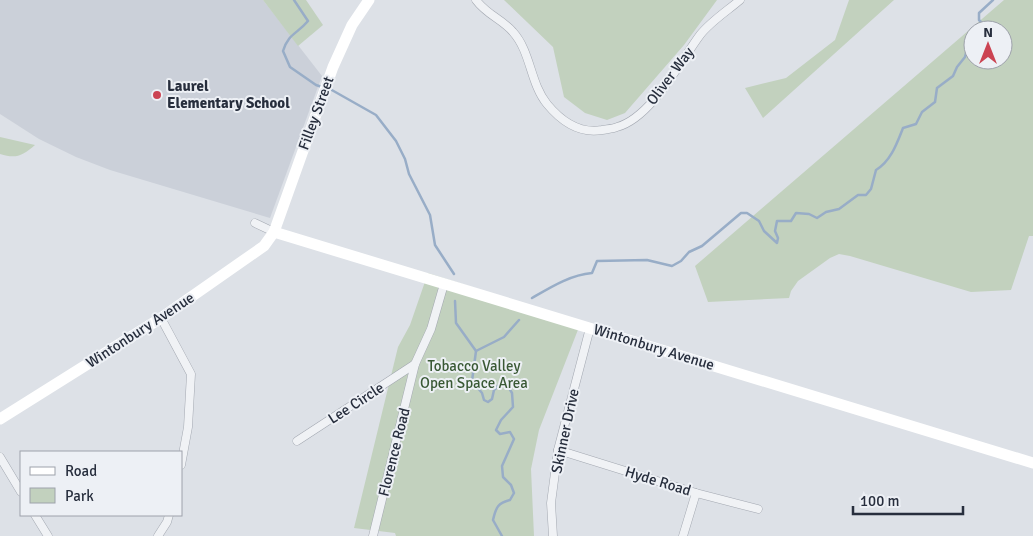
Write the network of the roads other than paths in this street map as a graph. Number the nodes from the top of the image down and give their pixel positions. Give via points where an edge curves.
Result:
1 (369, 0) edge
2 (476, 0) edge
3 (740, 0) edge
4 (255, 223) dead end
5 (274, 232) junction
6 (444, 284) junction
7 (161, 318) junction
8 (590, 328) junction
9 (415, 364) junction
10 (0, 419) edge
11 (297, 441) dead end
12 (558, 450) junction
13 (0, 457) edge
14 (182, 460) edge
15 (1033, 463) edge
16 (20, 490) edge
17 (696, 493) junction
18 (758, 509) dead end
19 (36, 516) edge
20 (169, 516) edge
21 (48, 536) edge
22 (158, 536) edge
23 (373, 536) edge
24 (553, 536) edge
25 (683, 536) edge

1 - 5 street, Filley Street via 352,25 325,88
2 - 3 street, Oliver Way via 482,9 512,30 521,43 546,102 565,122 598,131 619,127 639,116 672,77 701,33
4 - 5 street, Wintonbury Avenue
5 - 6 street, Wintonbury Avenue
5 - 7 street, Wintonbury Avenue via 264,246
6 - 8 street, Wintonbury Avenue
6 - 9 street, Florence Road via 432,329
7 - 10 street, Wintonbury Avenue
7 - 14 street via 191,374 188,427
8 - 12 street, Skinner Drive
8 - 15 street, Wintonbury Avenue
9 - 11 street, Lee Circle
9 - 23 street, Florence Road
12 - 17 street, Hyde Road
12 - 24 street, Skinner Drive via 551,503
13 - 16 street
17 - 18 street, Hyde Road
17 - 25 street
19 - 21 street
20 - 22 street

